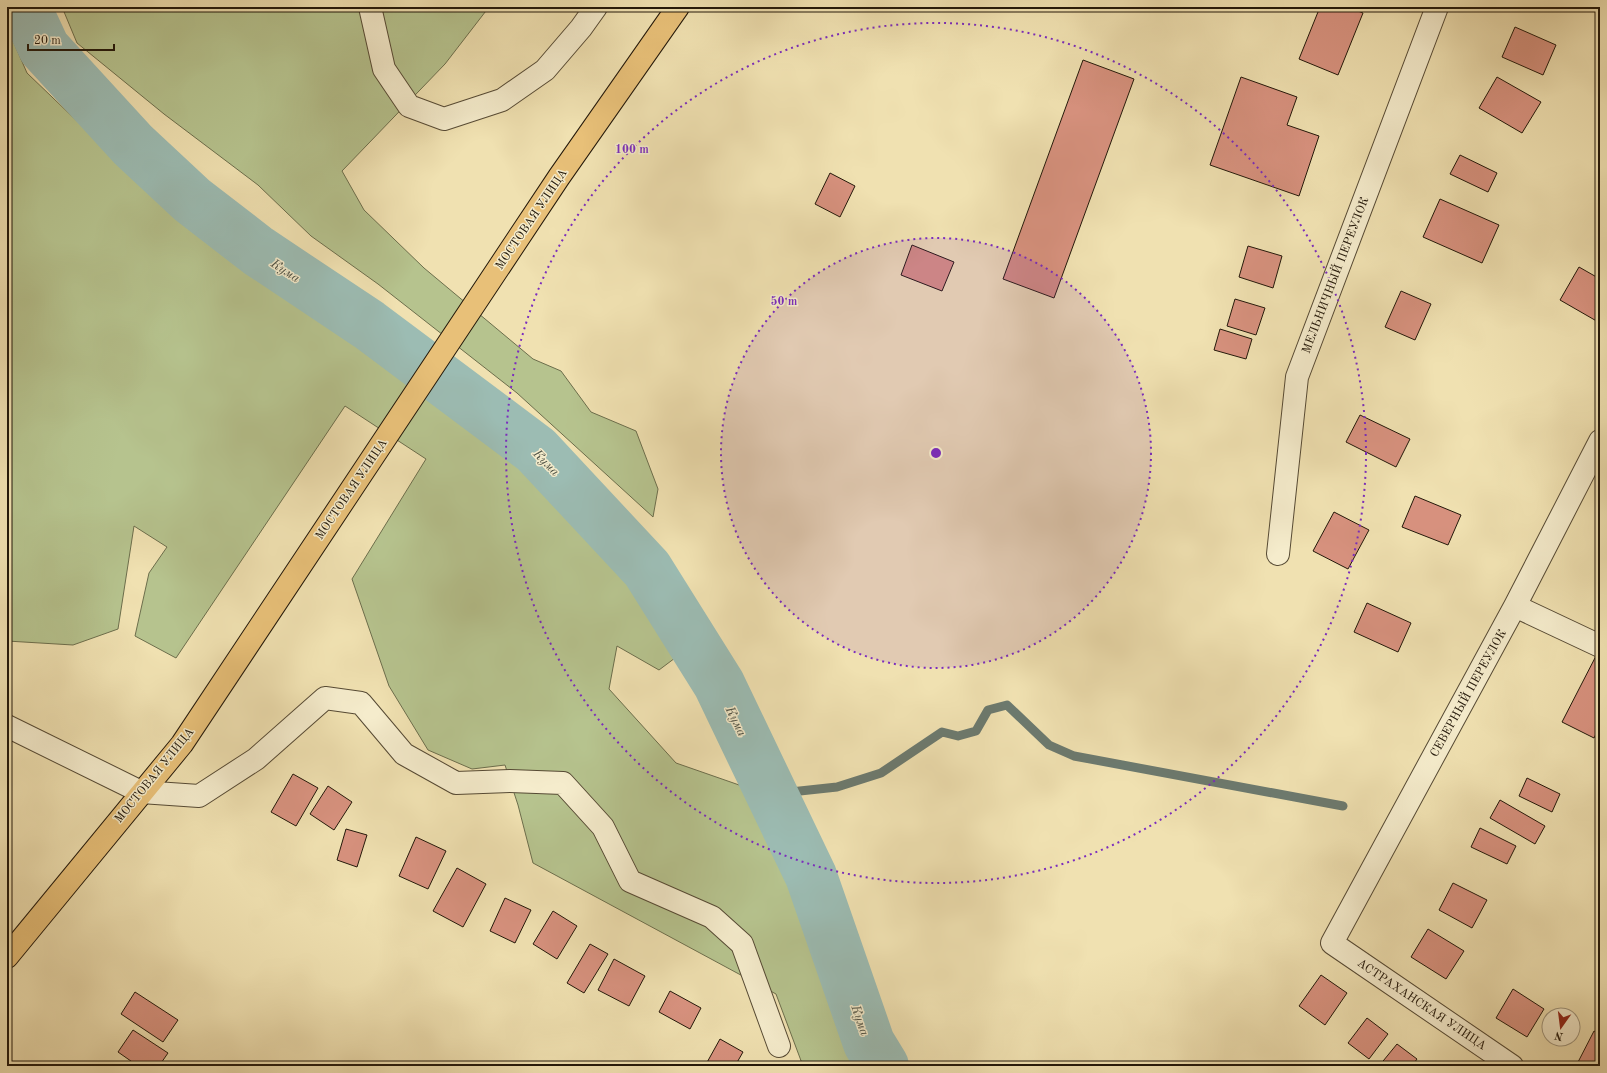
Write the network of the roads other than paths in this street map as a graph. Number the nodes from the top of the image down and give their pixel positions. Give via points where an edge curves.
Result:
1 (370, 7) edge
2 (596, 7) edge
3 (678, 7) edge
4 (1437, 7) edge
5 (1600, 441) edge
6 (1278, 554) dead end
7 (1515, 606) junction
8 (1600, 646) edge
9 (7, 726) edge
10 (141, 792) junction
11 (1332, 943) joint
12 (7, 957) edge
13 (779, 1046) dead end
14 (1512, 1066) edge

1 - 2 street via 384,69 409,106 444,119 502,100 545,70
3 - 10 main road, МОСТОВАЯ УЛИЦА via 559,177 182,744
4 - 6 street, МЕЛЬНИЧНЫЙ ПЕРЕУЛОК via 1297,377
5 - 7 street, СЕВЕРНЫЙ ПЕРЕУЛОК
7 - 8 street
7 - 11 street, СЕВЕРНЫЙ ПЕРЕУЛОК
9 - 10 street
10 - 12 main road, МОСТОВАЯ УЛИЦА
10 - 13 street via 199,796 256,759 325,698 361,703 404,754 456,783 563,783 603,828 630,881 712,917 742,944
11 - 14 street, АСТРАХАНСКАЯ УЛИЦА

